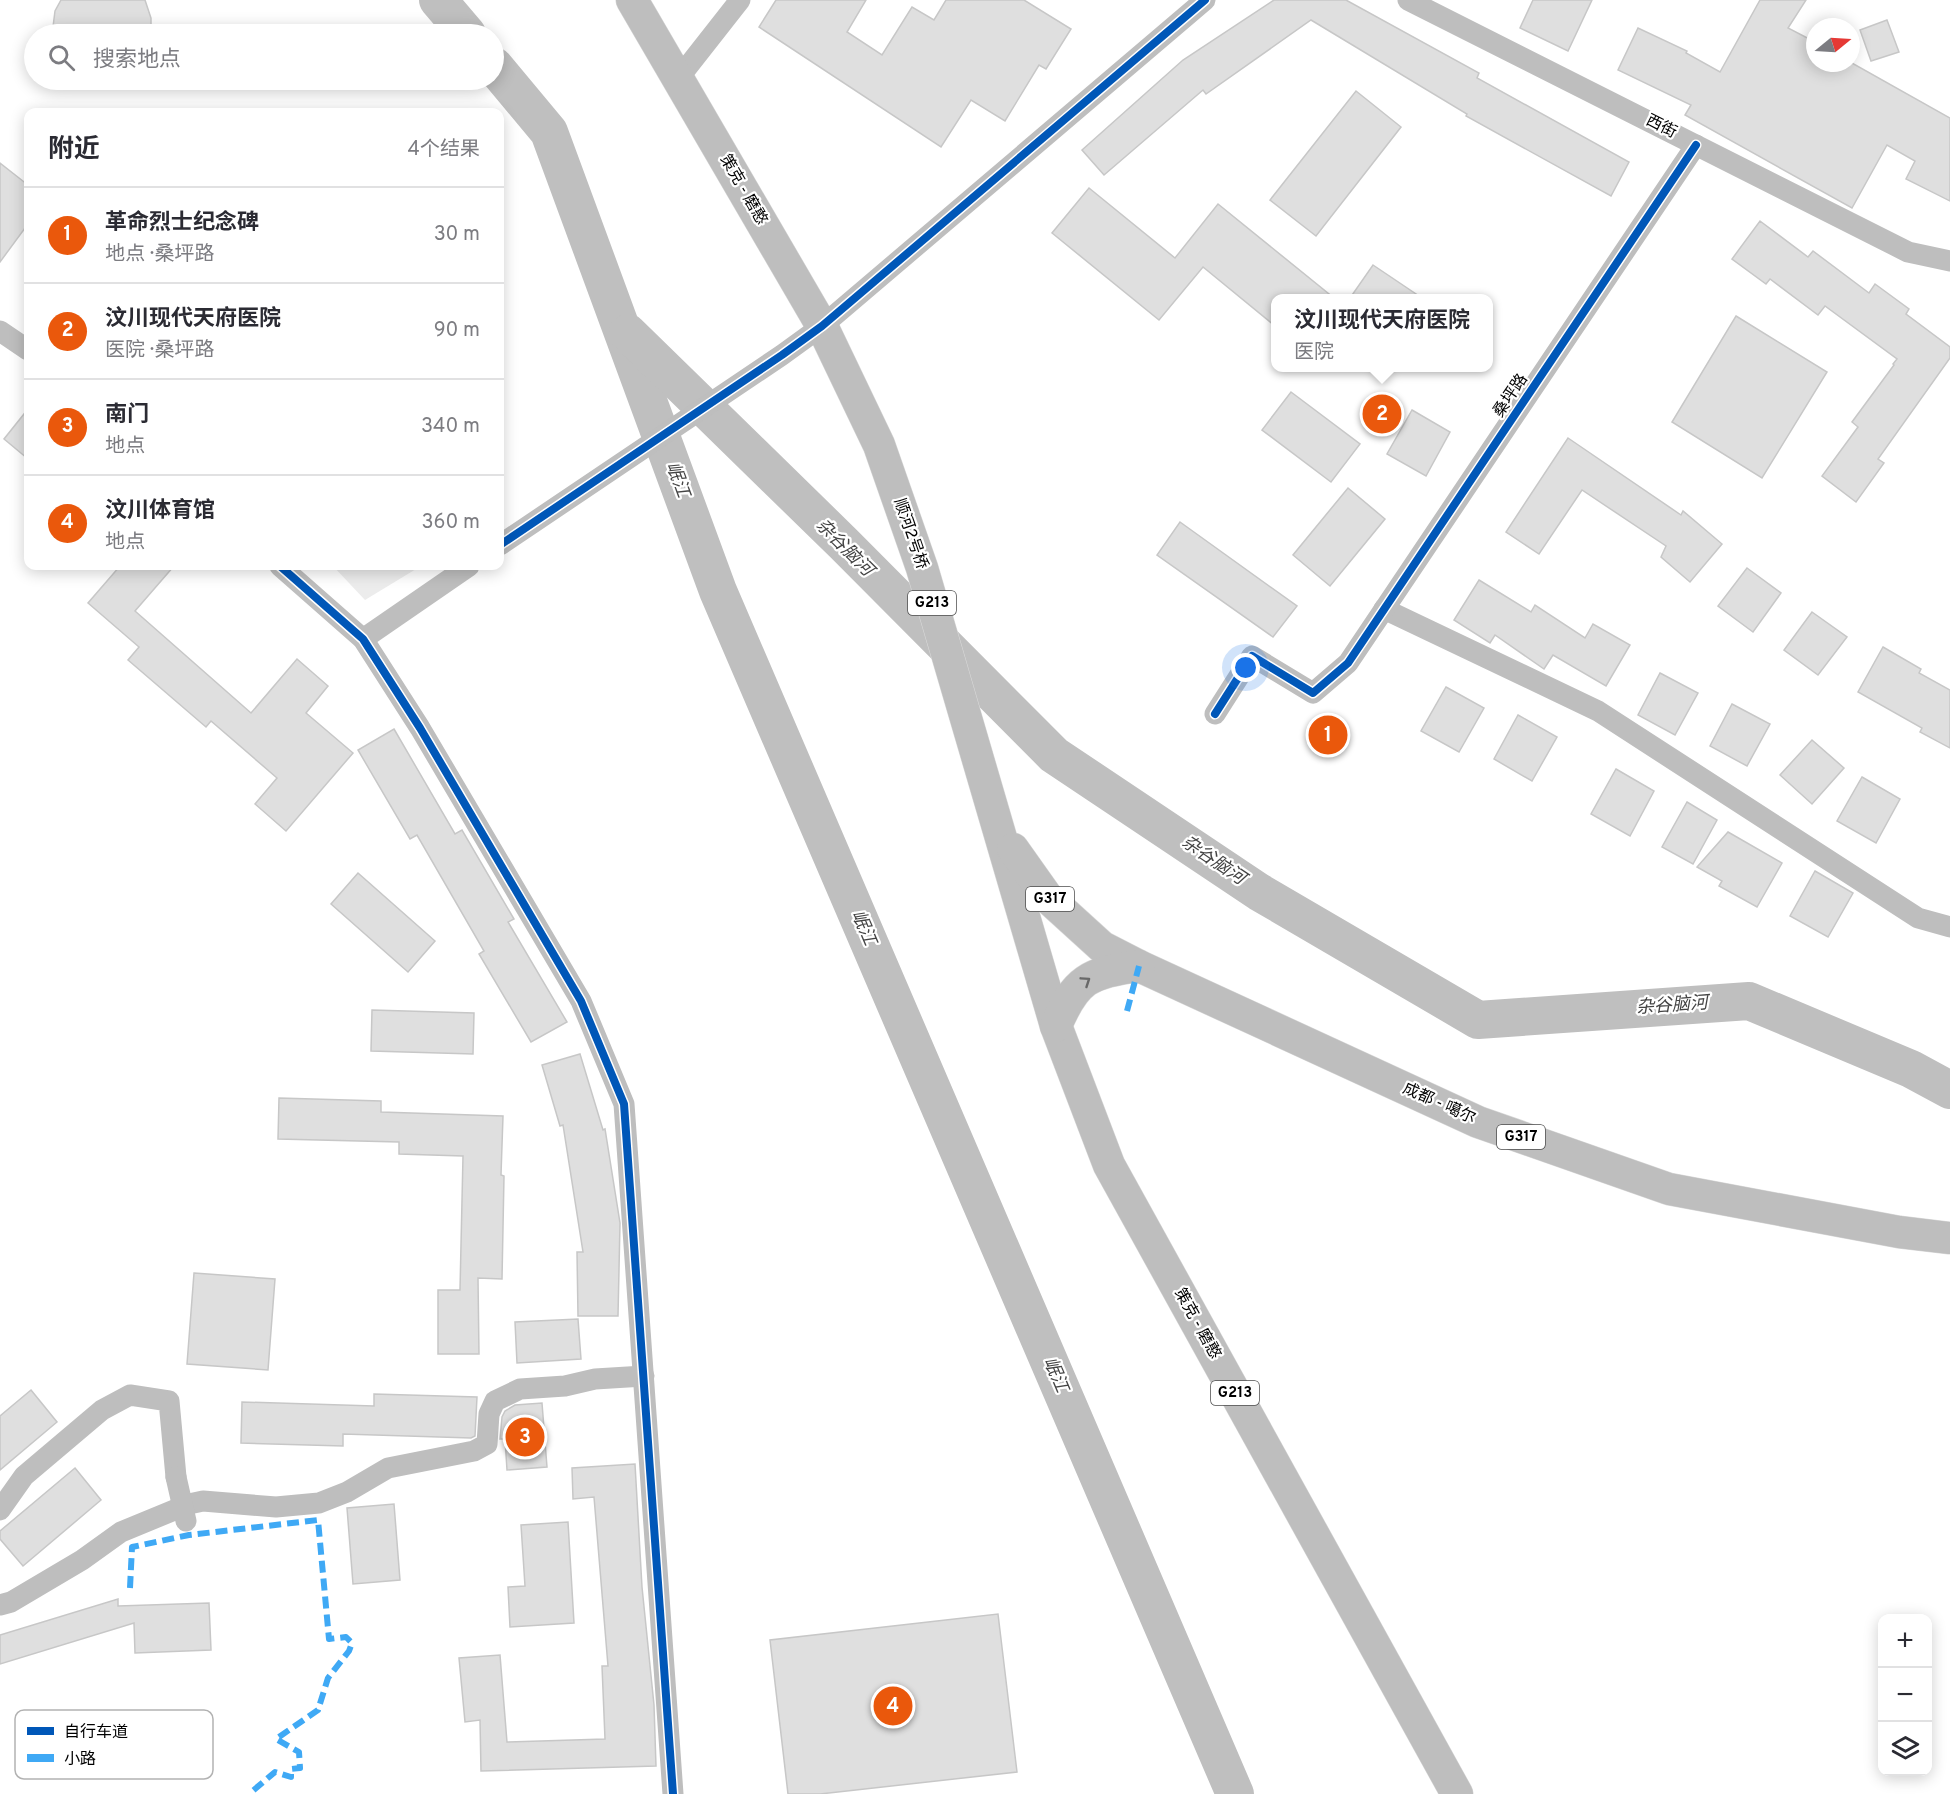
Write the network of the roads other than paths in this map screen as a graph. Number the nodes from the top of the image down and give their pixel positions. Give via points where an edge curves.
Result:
1 (632, 0) edge
2 (740, 0) edge
3 (1205, 0) edge
4 (1408, 0) edge
5 (678, 79) junction
6 (1696, 145) junction
7 (1950, 261) edge
8 (822, 326) junction
9 (0, 331) edge
10 (24, 347) edge
11 (849, 384) joint
12 (504, 542) edge
13 (285, 570) edge
14 (463, 570) edge
15 (1384, 609) junction
16 (363, 639) junction
17 (1215, 714) dead end
18 (999, 828) junction
19 (1950, 927) edge
20 (1128, 960) junction
21 (1056, 1026) junction
22 (1950, 1238) edge
23 (645, 1376) junction
24 (0, 1510) edge
25 (188, 1528) dead end
26 (0, 1605) edge
27 (673, 1794) edge
28 (1457, 1794) edge

1 - 5 highway, 策克 - 磨憨 / G213
2 - 5 street
3 - 8 street
4 - 6 street, 西街
5 - 8 highway, 策克 - 磨憨 / G213
6 - 7 street, 西街 via 1908,252
6 - 15 street, 桑坪路
8 - 11 highway, 策克 - 磨憨 / G213
8 - 12 street
9 - 10 street
11 - 18 highway, 顺河2号桥 / G213 via 879,445 918,557
13 - 16 street
14 - 16 street
15 - 17 street, 桑坪路 via 1348,663 1313,693 1252,656
15 - 19 street via 1598,711 1918,918
16 - 23 street via 582,1001 624,1104
18 - 20 highway, 成都 - 噶尔 / G317 via 1047,897 1102,947
18 - 21 highway, 策克 - 磨憨 / G213
21 -> 20 highway via 1066,1001 1078,986
20 - 22 highway, 成都 - 噶尔 / G317 via 1478,1122 1669,1189
21 - 28 highway, 策克 - 磨憨 / G213 via 1109,1165
23 - 26 street via 520,1389 495,1401 489,1414 487,1444 474,1451 388,1468 319,1503 276,1507 203,1501 189,1504 122,1532 82,1560
23 - 27 street
24 - 25 street, bridge via 24,1476 102,1410 130,1395 170,1401 176,1477

